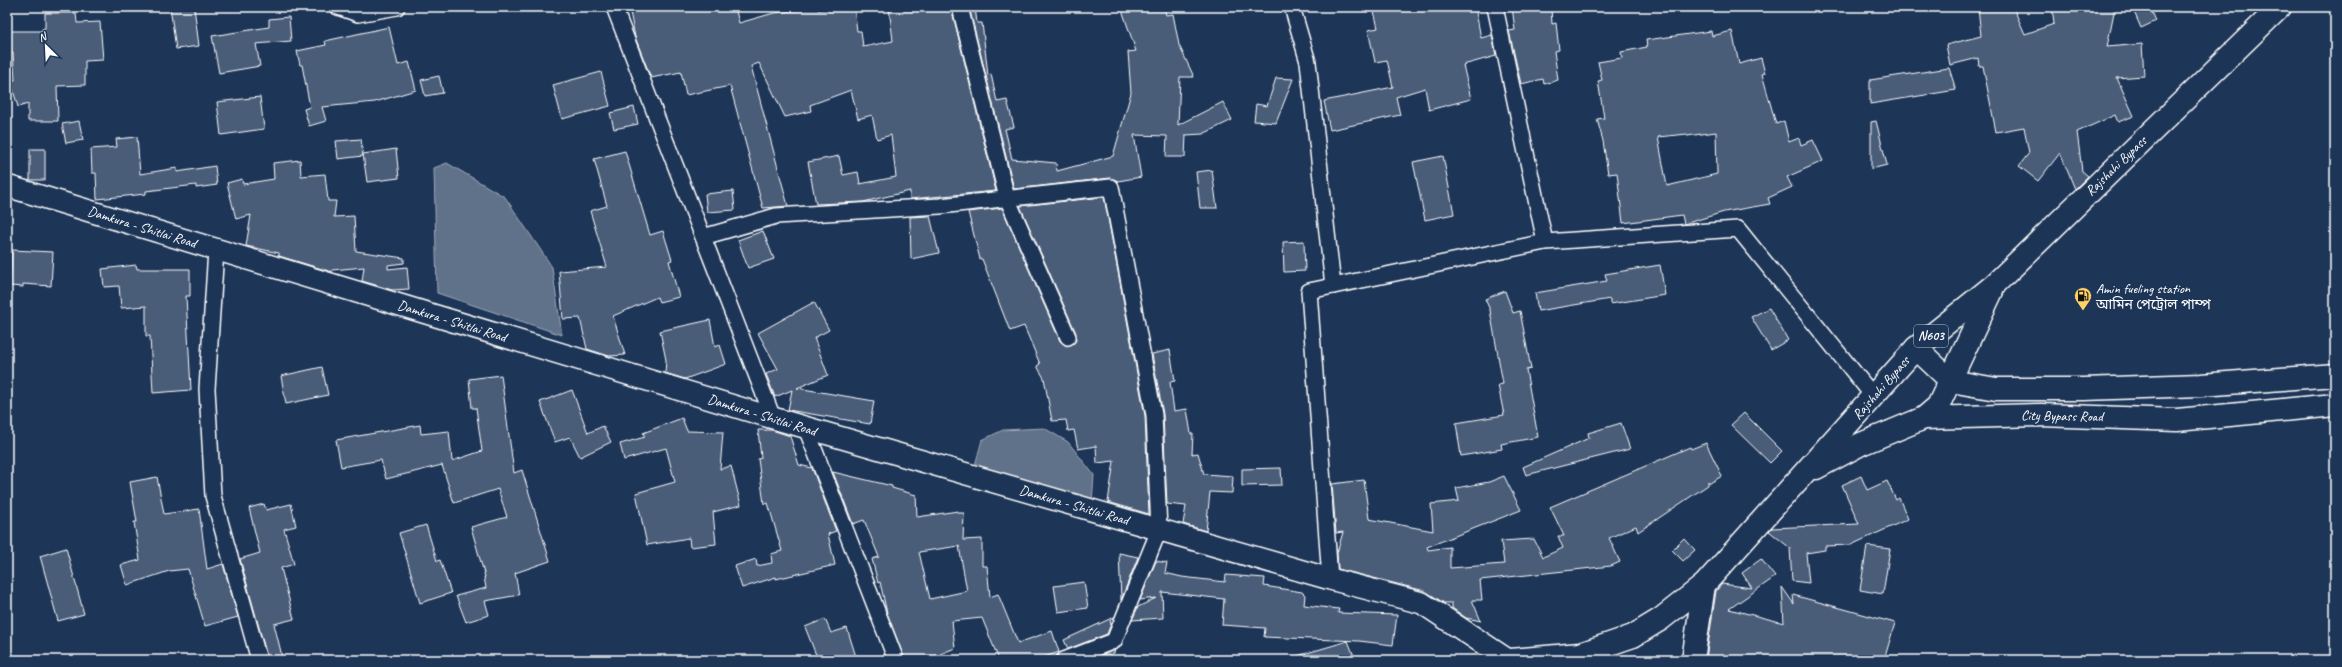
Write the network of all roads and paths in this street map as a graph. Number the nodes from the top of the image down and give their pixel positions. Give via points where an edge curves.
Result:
1 (338, 7) edge
2 (397, 7) edge
3 (614, 7) edge
4 (960, 7) edge
5 (1292, 7) edge
6 (1495, 7) edge
7 (2280, 7) edge
8 (7, 186) edge
9 (1007, 198) junction
10 (703, 237) junction
11 (1545, 242) junction
12 (216, 250) junction
13 (1994, 285) junction
14 (1333, 286) junction
15 (1068, 337) dead end
16 (1916, 348) junction
17 (2335, 375) edge
18 (1952, 381) junction
19 (1874, 397) junction
20 (2335, 405) edge
21 (773, 418) junction
22 (1924, 418) junction
23 (806, 428) junction
24 (1802, 476) junction
25 (1159, 530) junction
26 (1330, 579) junction
27 (1704, 585) junction
28 (1580, 654) junction
29 (259, 660) edge
30 (896, 660) edge
31 (1064, 660) edge
32 (1509, 660) edge
33 (1600, 660) edge
34 (1693, 660) edge

1 - 2 street via 358,14
3 - 10 street
4 - 9 street
5 - 14 street via 1308,62
6 - 11 street
7 - 13 main road, Rajshahi Bypass / N603
8 - 12 street, Damkura - Shitlai Road
9 - 10 street via 940,206 776,216
9 - 15 street
9 - 25 street via 1111,187 1154,415
10 - 21 street
11 - 14 street
11 - 19 street via 1738,229
12 - 21 street, Damkura - Shitlai Road
12 - 29 street via 207,389 214,496
13 - 16 main road, Rajshahi Bypass / N603
13 - 18 main road
14 - 26 street via 1309,291
16 - 18 main road, N603
16 - 19 main road, Rajshahi Bypass / N603
17 - 18 main road via 2201,385 2084,388 1996,389
18 - 22 main road via 1938,406
19 - 24 main road, Rajshahi Bypass / N603
20 - 22 main road, City Bypass Road via 2177,420 2041,415
21 - 23 street, Damkura - Shitlai Road
22 - 24 main road, City Bypass Road / N603 via 1862,444
23 - 25 street, Damkura - Shitlai Road
23 - 30 street
24 - 27 main road, Rajshahi Bypass / N603
25 - 26 street, Damkura - Shitlai Road
25 - 31 street via 1114,641
26 - 32 street, Damkura - Shitlai Road via 1422,603
27 - 28 main road, Rajshahi Bypass / N603 via 1662,619 1633,636
27 - 34 main road
28 - 32 main road
28 - 33 main road

